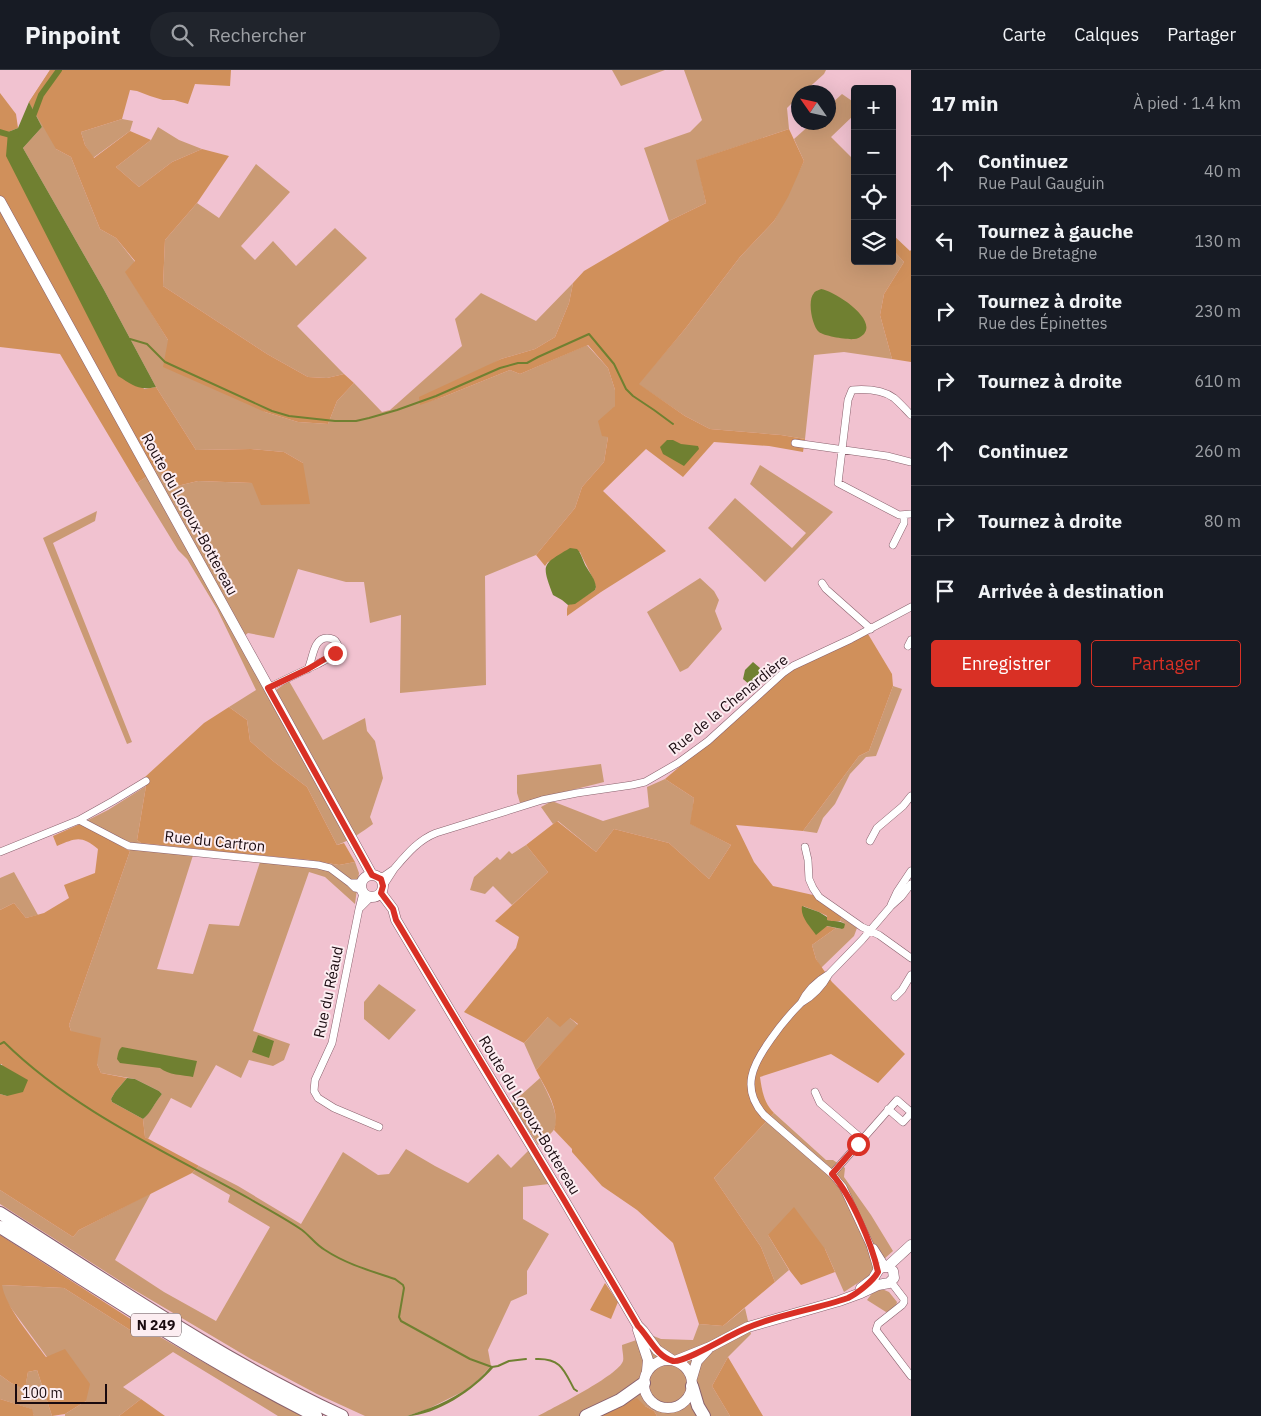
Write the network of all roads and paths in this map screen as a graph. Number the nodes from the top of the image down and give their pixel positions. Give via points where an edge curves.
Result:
1 (0, 201) edge
2 (911, 415) edge
3 (795, 443) dead end
4 (843, 450) junction
5 (911, 462) edge
6 (907, 515) edge
7 (893, 545) dead end
8 (822, 583) dead end
9 (911, 607) edge
10 (871, 629) junction
11 (308, 669) junction
12 (268, 688) junction
13 (146, 781) dead end
14 (911, 796) edge
15 (79, 820) junction
16 (870, 841) dead end
17 (806, 848) dead end
18 (0, 852) edge
19 (911, 871) edge
20 (911, 884) edge
21 (371, 887) junction
22 (891, 906) junction
23 (871, 931) junction
24 (911, 958) edge
25 (911, 975) edge
26 (895, 997) dead end
27 (815, 1092) dead end
28 (888, 1109) junction
29 (911, 1113) edge
30 (379, 1127) dead end
31 (862, 1139) junction
32 (832, 1174) junction
33 (0, 1214) edge
34 (0, 1226) edge
35 (910, 1246) edge
36 (884, 1270) junction
37 (887, 1283) junction
38 (855, 1294) junction
39 (638, 1326) junction
40 (710, 1347) junction
41 (674, 1361) junction
42 (911, 1376) edge
43 (646, 1377) junction
44 (692, 1382) junction
45 (680, 1411) edge
46 (668, 1412) edge
47 (316, 1416) edge
48 (342, 1416) edge
49 (586, 1416) edge
50 (704, 1416) edge

1 - 12 main road, Route du Loroux-Bottereau
2 - 4 street via 883,392 852,390
3 - 4 street
4 - 5 street
4 - 6 street via 838,483 899,515
6 - 7 street
8 - 10 street
9 - 10 street, Rue de la Chenardière
10 - 21 street, Rue de la Chenardière via 783,673 708,741 645,782 542,800 427,836
11 - 11 street via 335,653 338,649 336,641 323,638 318,642
11 - 12 street
12 - 21 main road, Route du Loroux-Bottereau via 360,852
13 - 15 street
14 - 16 street via 877,828
15 - 18 street
15 - 21 street, Rue du Cartron via 129,846 318,865 330,868 350,883
17 - 23 street via 809,879 816,892 830,905
19 - 22 street
20 - 22 street
21 - 30 street, Rue du Réaud via 359,909 332,1043 313,1087 321,1101
21 - 39 main road, Route du Loroux-Bottereau via 393,909 396,920
22 - 23 street
23 - 24 street
23 - 32 street via 805,994 757,1060 751,1076 752,1092 764,1115
25 - 26 street
27 - 31 street via 820,1103
28 - 29 street via 897,1100
28 - 29 street via 903,1122
28 - 31 street
31 - 32 street
32 - 36 street via 846,1193
33 - 48 highway, N 249 via 210,1346
34 - 47 highway, N 249 via 200,1353
35 - 36 main road via 904,1257
36 - 37 main road via 878,1280
36 - 37 main road via 894,1276
36 - 38 main road
37 - 38 main road
37 - 42 street via 904,1302 878,1324 876,1330
38 - 40 main road via 748,1327
39 - 41 main road, Route du Loroux-Bottereau via 657,1350
39 - 43 main road, Route du Loroux-Bottereau via 648,1360
40 - 41 main road
40 - 44 main road via 697,1361
41 - 43 main road via 657,1362
41 - 44 main road via 684,1366
43 - 46 main road via 644,1390 649,1400
43 - 49 highway via 620,1400
44 - 45 main road
44 - 50 highway
45 - 46 main road

